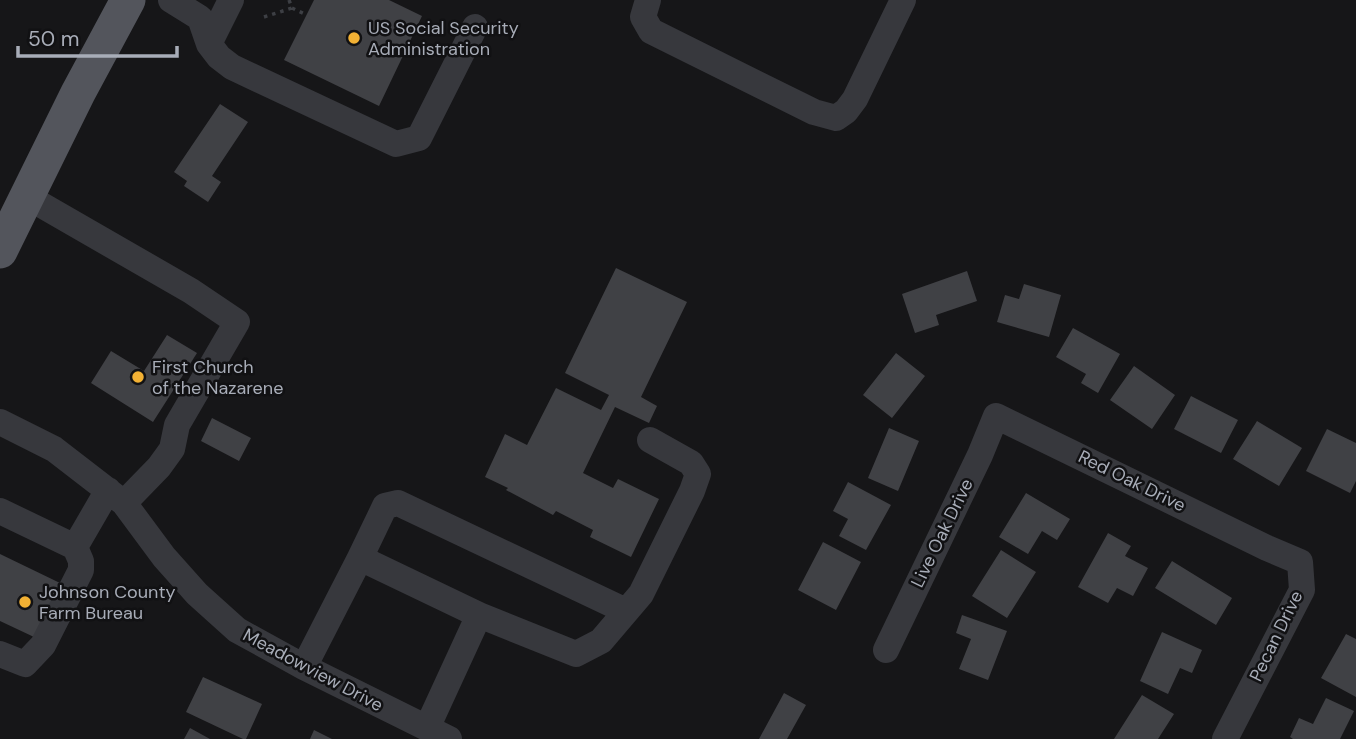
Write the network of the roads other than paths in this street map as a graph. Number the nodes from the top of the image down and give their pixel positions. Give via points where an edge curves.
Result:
1 (128, 0) edge
2 (171, 0) edge
3 (231, 0) edge
4 (648, 0) edge
5 (903, 0) edge
6 (475, 27) dead end
7 (209, 44) junction
8 (26, 196) junction
9 (0, 251) edge
10 (996, 416) joint
11 (0, 422) edge
12 (650, 440) dead end
13 (116, 497) junction
14 (0, 511) edge
15 (75, 547) junction
16 (1267, 548) joint
17 (360, 558) junction
18 (626, 611) junction
19 (479, 615) junction
20 (886, 650) dead end
21 (0, 654) edge
22 (304, 667) junction
23 (438, 734) edge
24 (1224, 739) edge

1 - 8 main road
2 - 7 street via 200,18
3 - 7 street
4 - 5 street via 643,17 651,32 836,118 855,99
6 - 7 street via 419,138 396,145 232,67
8 - 9 main road
8 - 13 street via 237,322 177,425 172,449 159,467
10 - 16 street, Red Oak Drive
10 - 20 street, Live Oak Drive
11 - 13 street, Meadowview Drive via 54,449
12 - 18 street via 691,463 698,474 641,594
13 - 15 street
13 - 22 street, Meadowview Drive via 197,594 237,630
14 - 15 street
15 - 21 street via 81,570 43,646 24,664
16 - 24 street, Pecan Drive via 1300,562 1302,590
17 - 18 street via 385,506 398,503
17 - 19 street
17 - 22 street
18 - 19 street via 601,641 576,653
19 - 23 street
22 - 23 street, Meadowview Drive

